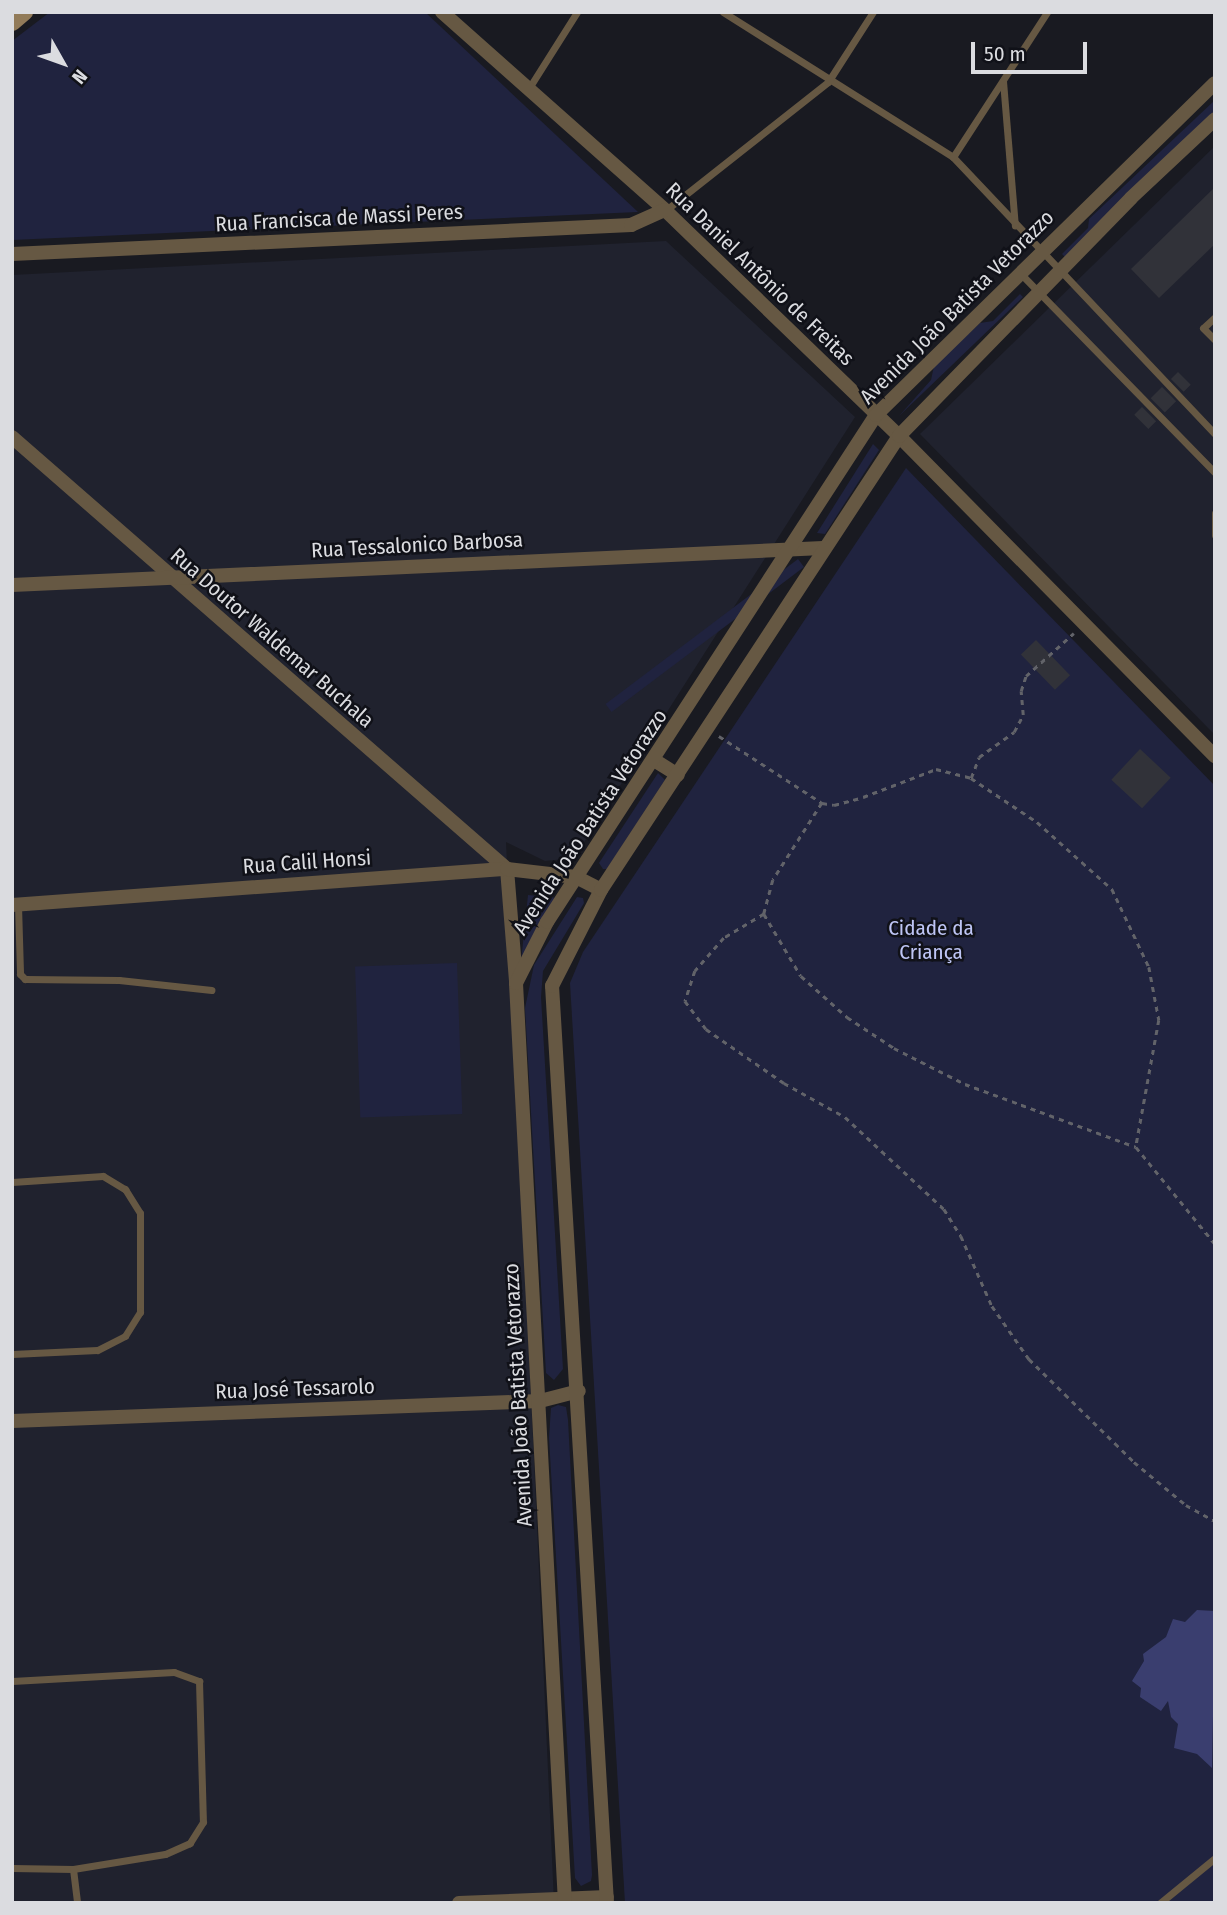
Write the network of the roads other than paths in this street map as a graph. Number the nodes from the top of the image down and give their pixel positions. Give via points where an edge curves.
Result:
1 (24, 12) edge
2 (577, 12) edge
3 (723, 12) edge
4 (873, 12) edge
5 (1048, 12) edge
6 (444, 13) edge
7 (12, 22) edge
8 (1003, 80) junction
9 (828, 82) junction
10 (1215, 83) edge
11 (526, 92) junction
12 (1215, 119) edge
13 (953, 157) junction
14 (666, 210) junction
15 (1016, 226) junction
16 (1039, 253) junction
17 (12, 254) edge
18 (1019, 272) junction
19 (1058, 272) junction
20 (1038, 292) junction
21 (1215, 317) edge
22 (1215, 340) edge
23 (876, 415) junction
24 (1215, 434) edge
25 (899, 436) junction
26 (12, 437) edge
27 (1215, 473) edge
28 (1215, 513) edge
29 (1215, 535) edge
30 (823, 548) junction
31 (793, 549) junction
32 (169, 577) junction
33 (12, 585) edge
34 (1215, 756) edge
35 (654, 760) junction
36 (678, 775) junction
37 (507, 869) junction
38 (576, 877) junction
39 (601, 890) junction
40 (15, 905) edge
41 (516, 983) junction
42 (211, 990) dead end
43 (12, 1182) edge
44 (12, 1354) edge
45 (579, 1391) junction
46 (540, 1401) junction
47 (12, 1421) edge
48 (12, 1681) edge
49 (1214, 1861) edge
50 (12, 1868) edge
51 (72, 1870) junction
52 (565, 1900) edge
53 (607, 1900) edge
54 (77, 1903) edge
55 (459, 1903) edge
56 (1160, 1903) edge

1 - 7 main road
2 - 11 lane
3 - 9 lane
4 - 9 lane
5 - 8 lane
6 - 11 street, Rua Daniel Antônio de Freitas
8 - 13 lane
8 - 15 lane
9 - 13 lane
9 - 14 lane
10 - 16 street, Avenida João Batista Vetorazzo
11 - 14 street, Rua Daniel Antônio de Freitas
12 - 19 street
13 - 15 lane
14 - 17 street, Rua Francisca de Massi Peres via 631,225
14 - 23 street, Rua Daniel Antônio de Freitas
15 - 16 lane
16 - 18 street, Avenida João Batista Vetorazzo
16 - 19 lane
18 - 20 lane
18 - 23 street, Avenida João Batista Vetorazzo
19 - 20 street
19 - 24 lane
20 - 25 street
20 - 27 lane
21 - 22 lane via 1203,328
23 - 25 street, Rua Daniel Antônio de Freitas
23 - 31 street, Avenida João Batista Vetorazzo
25 - 30 street
25 - 34 street, Rua Daniel Antônio de Freitas
26 - 32 street, Rua Doutor Waldemar Buchala
28 - 29 lane
30 - 31 street, Rua Tessalonico Barbosa
30 - 36 street
31 - 32 street, Rua Tessalonico Barbosa
31 - 35 street, Avenida João Batista Vetorazzo
32 - 33 street, Rua Tessalonico Barbosa
32 - 37 street, Rua Doutor Waldemar Buchala
35 - 36 street
35 - 38 street, Avenida João Batista Vetorazzo
36 - 39 street
37 - 38 street, Rua Calil Honsi
37 - 40 street, Rua Calil Honsi
37 - 41 street
38 - 39 street, Rua Calil Honsi
38 - 41 street, Avenida João Batista Vetorazzo
39 - 45 street via 552,986
40 - 42 lane via 20,974 25,979 119,980
41 - 46 street, Avenida João Batista Vetorazzo
43 - 44 lane via 103,1176 125,1189 140,1213 140,1312 125,1336 97,1350
45 - 46 street, Rua José Tessarolo
45 - 53 street
46 - 47 street, Rua José Tessarolo
46 - 52 street, Avenida João Batista Vetorazzo
48 - 51 lane via 174,1672 199,1681 203,1822 190,1843 164,1854
49 - 56 lane
50 - 51 lane
51 - 54 lane
52 - 53 street
52 - 55 street

